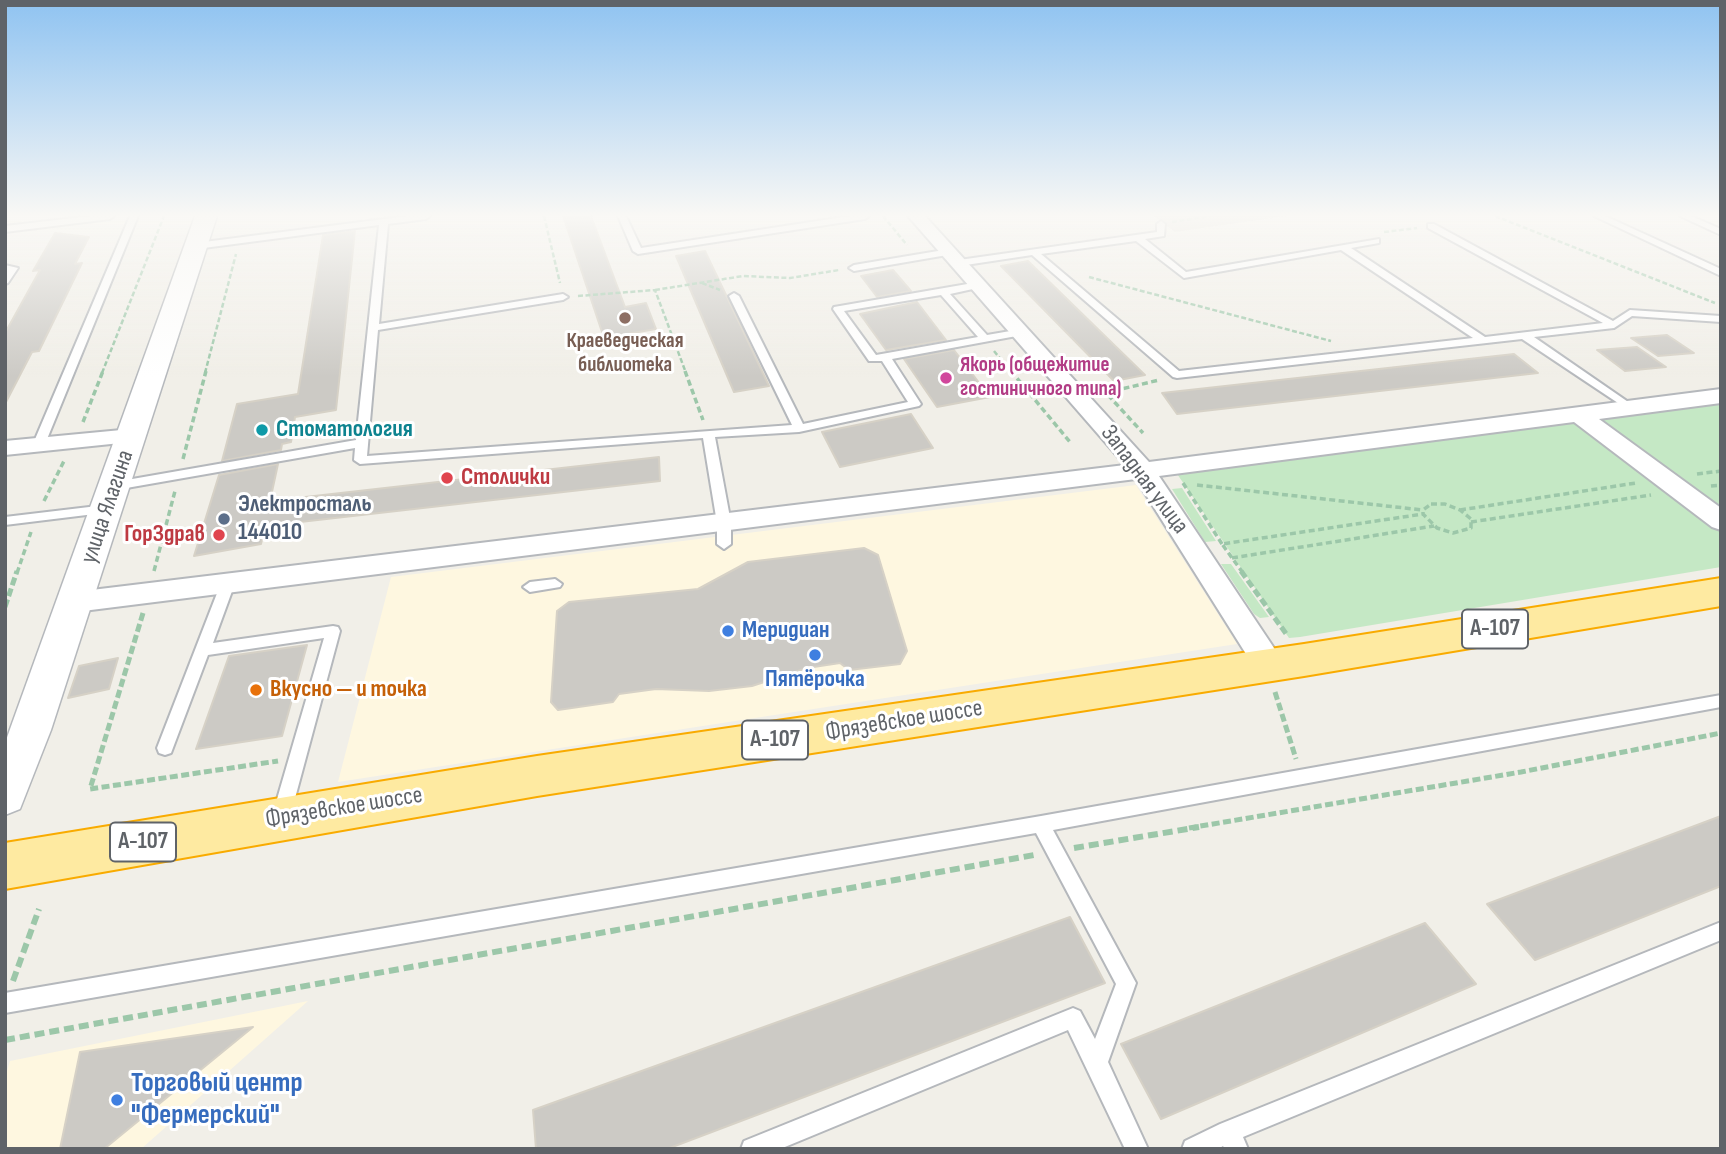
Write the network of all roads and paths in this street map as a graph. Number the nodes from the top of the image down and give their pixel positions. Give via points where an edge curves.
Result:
1 (112, 270) edge
2 (142, 270) edge
3 (188, 270) edge
4 (231, 270) edge
5 (379, 270) edge
6 (557, 270) edge
7 (842, 270) edge
8 (965, 270) edge
9 (1053, 270) edge
10 (1058, 270) edge
11 (1178, 270) edge
12 (1213, 270) edge
13 (1377, 270) edge
14 (1513, 270) edge
15 (1631, 270) edge
16 (979, 285) junction
17 (655, 290) junction
18 (943, 292) junction
19 (734, 296) dead end
20 (563, 297) junction
21 (1721, 305) edge
22 (1721, 319) edge
23 (1614, 325) junction
24 (373, 328) junction
25 (1022, 332) junction
26 (1525, 336) junction
27 (985, 339) junction
28 (1484, 341) junction
29 (1376, 352) junction
30 (885, 358) junction
31 (1177, 375) junction
32 (1105, 393) dead end
33 (1721, 396) edge
34 (1630, 408) junction
35 (1579, 415) junction
36 (799, 428) junction
37 (708, 434) junction
38 (132, 436) junction
39 (74, 441) junction
40 (1070, 442) dead end
41 (362, 443) junction
42 (39, 444) junction
43 (5, 448) edge
44 (1142, 469) junction
45 (1721, 471) edge
46 (179, 475) junction
47 (1672, 485) junction
48 (1721, 485) edge
49 (111, 497) junction
50 (1460, 510) junction
51 (1423, 512) junction
52 (36, 518) junction
53 (5, 521) edge
54 (1721, 521) edge
55 (1472, 522) junction
56 (1434, 526) junction
57 (724, 533) junction
58 (1222, 544) junction
59 (1233, 558) junction
60 (228, 583) junction
61 (555, 584) dead end
62 (530, 587) dead end
63 (1721, 592) edge
64 (149, 593) junction
65 (75, 603) junction
66 (5, 607) edge
67 (203, 650) junction
68 (1280, 664) junction
69 (1721, 701) edge
70 (1721, 733) edge
71 (165, 748) dead end
72 (296, 758) junction
73 (1302, 777) junction
74 (5, 796) edge
75 (281, 818) junction
76 (1041, 824) junction
77 (1055, 851) junction
78 (5, 866) edge
79 (39, 909) dead end
80 (1721, 931) edge
81 (8, 995) edge
82 (5, 1040) edge
83 (1097, 1063) junction
84 (1233, 1140) edge
85 (752, 1149) edge
86 (1137, 1149) edge
87 (1193, 1149) edge

1 - 42 lane
2 - 39 path
3 - 38 street, улица Ялагина
4 - 46 path
5 - 24 lane
6 - 20 path
7 - 17 path via 790,278 743,276
8 - 16 street, Западная улица
9 - 31 lane
10 - 29 path
11 - 12 lane via 1184,275
13 - 28 lane
14 - 23 lane
15 - 21 path
16 - 18 lane
16 - 25 street, Западная улица
17 - 20 path
17 - 37 path
18 - 27 lane
18 - 30 lane via 838,309 873,359
19 - 36 lane
20 - 24 lane
22 - 23 lane via 1630,313
23 - 26 lane
24 - 41 lane
25 - 27 lane
25 - 44 street, Западная улица
26 - 28 lane
26 - 34 lane
27 - 30 lane
27 - 40 path
28 - 29 lane
29 - 31 lane
30 - 36 lane via 915,404
31 - 32 path
33 - 34 street
34 - 35 street
35 - 44 street
35 - 47 street
36 - 37 lane
37 - 41 lane via 360,460
37 - 57 lane
38 - 39 street
38 - 49 street, улица Ялагина
39 - 42 street
39 - 52 path
41 - 46 lane
42 - 43 street
44 - 57 street
44 - 68 street, Западная улица
45 - 47 path
46 - 49 lane
46 - 64 path
47 - 48 path
47 - 50 path
47 - 54 street
47 - 55 path
49 - 52 lane
49 - 65 street, улица Ялагина
50 - 51 path via 1438,503
50 - 55 path
51 - 56 path
51 - 58 path
51 - 58 path via 1183,483
52 - 53 lane
52 - 66 path
55 - 56 path via 1471,528 1461,533
56 - 59 path
57 - 60 street
58 - 59 path
59 - 68 path
60 - 64 street
60 - 67 lane
61 - 62 lane
63 - 68 highway, Фрязевское шоссе / А-107
64 - 65 street
64 - 72 path via 90,789
65 - 74 street, улица Ялагина
67 - 71 lane
67 - 72 lane via 333,631
68 - 73 path via 1273,693
68 - 75 highway, Фрязевское шоссе / А-107
69 - 73 lane
70 - 77 path
72 - 75 lane
73 - 76 lane
75 - 78 highway, Фрязевское шоссе / А-107
76 - 77 lane
76 - 81 lane
77 - 82 path
77 - 83 lane via 1126,983
79 - 81 path
80 - 84 lane
83 - 85 lane via 1073,1018
83 - 86 lane
84 - 87 lane

